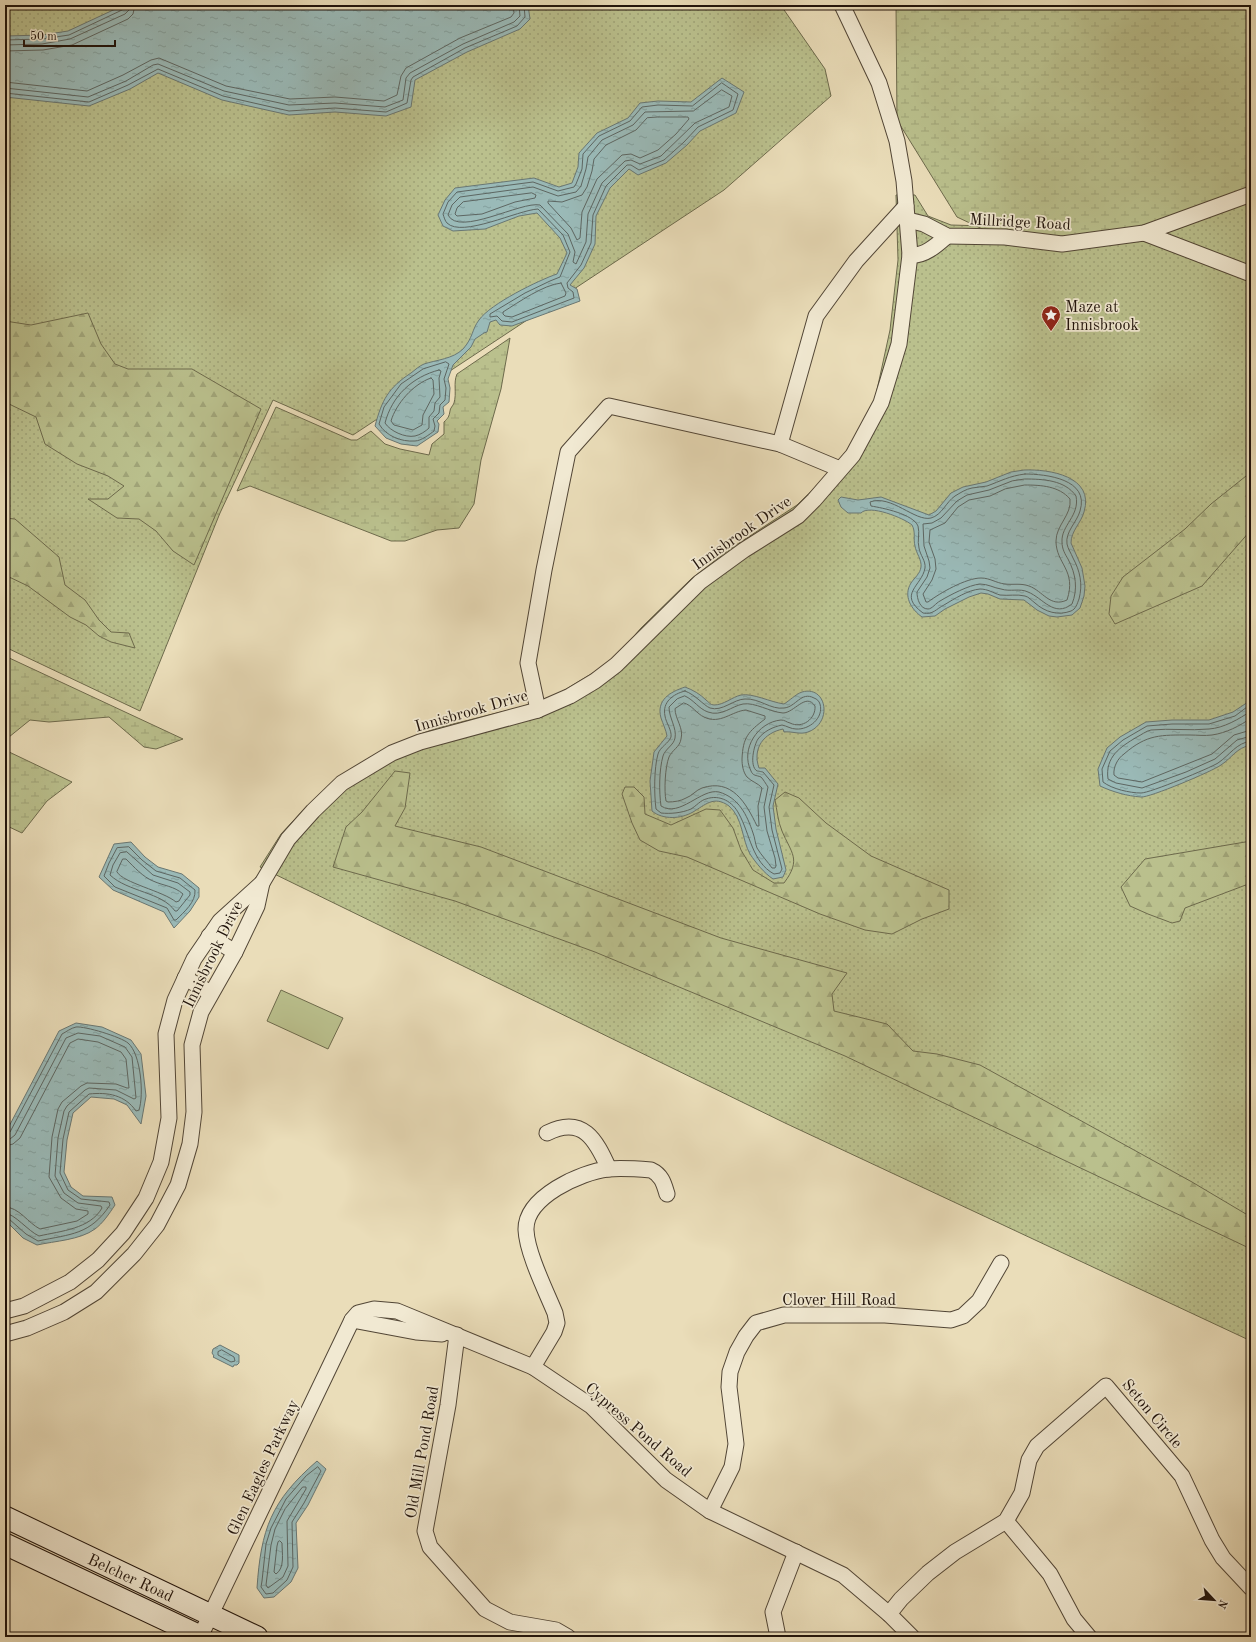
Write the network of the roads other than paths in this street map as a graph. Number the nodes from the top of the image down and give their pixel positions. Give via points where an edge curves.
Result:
1 (842, 5) edge
2 (1251, 194) edge
3 (907, 213) junction
4 (1144, 233) junction
5 (948, 236) junction
6 (910, 255) junction
7 (1251, 274) edge
8 (780, 444) junction
9 (840, 469) junction
10 (538, 710) junction
11 (262, 883) junction
12 (209, 936) junction
13 (235, 952) junction
14 (185, 978) junction
15 (211, 993) junction
16 (547, 1133) dead end
17 (609, 1169) junction
18 (667, 1194) dead end
19 (1001, 1263) dead end
20 (5, 1310) edge
21 (355, 1316) joint
22 (5, 1334) edge
23 (457, 1335) junction
24 (533, 1367) junction
25 (710, 1511) junction
26 (5, 1517) edge
27 (1006, 1521) junction
28 (5, 1544) edge
29 (796, 1552) junction
30 (1251, 1588) edge
31 (889, 1614) junction
32 (212, 1615) junction
33 (201, 1637) edge
34 (257, 1637) edge
35 (568, 1637) edge
36 (778, 1637) edge
37 (912, 1637) edge
38 (1089, 1637) edge

1 - 3 street, Innisbrook Drive via 879,83 886,105 897,141
2 - 4 street, Millridge Road
3 - 5 street, Millridge Road
3 - 6 street, Innisbrook Drive
3 - 8 street via 856,262 816,316
4 - 5 street, Millridge Road via 1062,244 1005,237
4 - 7 street
5 - 6 street, Millridge Road via 935,247 915,256
6 - 9 street, Innisbrook Drive via 898,344 881,403 853,455
8 - 9 street
8 - 10 street via 609,406 568,452 528,663
9 - 10 street, Innisbrook Drive via 798,516 700,582 616,665 570,696
10 - 11 street, Innisbrook Drive via 420,742 392,753 342,783 288,839
11 - 12 street, Innisbrook Drive via 220,921
11 - 13 street, Innisbrook Drive via 257,906
12 - 13 street
12 - 14 street, Innisbrook Drive
13 - 15 street, Innisbrook Drive
14 - 15 street
14 - 20 street, Innisbrook Drive via 166,1034 170,1118 161,1162 146,1198 124,1233 98,1260 70,1282 24,1306
15 - 22 street, Innisbrook Drive via 201,1012 192,1045 194,1112 190,1144 178,1185 157,1225 134,1254 96,1292 64,1312 27,1328
16 - 17 street via 563,1127 582,1130 595,1141
17 - 18 street via 651,1170 663,1181
17 - 24 street via 572,1180 544,1197 531,1212 526,1229 528,1244 557,1324
19 - 25 street, Clover Hill Road via 979,1301 963,1316 951,1320 885,1315 784,1315 756,1323 737,1352 730,1372 729,1387 736,1444 732,1467
21 - 23 street, Cypress Pond Road via 416,1332
21 - 32 street, Glen Eagles Parkway
23 - 24 street, Cypress Pond Road
23 - 35 street, Old Mill Pond Road via 448,1405 425,1531 430,1546 485,1609 510,1622 556,1630
24 - 25 street, Cypress Pond Road via 591,1406 666,1480
25 - 29 street, Cypress Pond Road
26 - 32 main road, Belcher Road
27 - 30 street, Seton Circle via 1022,1493 1029,1460 1037,1446 1106,1386 1182,1476 1222,1558
27 - 31 street via 955,1552 928,1573
27 - 38 street via 1050,1574 1074,1619
28 - 33 main road, Belcher Road
29 - 31 street, Cypress Pond Road via 842,1575
29 - 36 street via 773,1612
31 - 37 street, Cypress Pond Road
32 - 33 street, Glen Eagles Parkway
32 - 34 main road, Belcher Road

